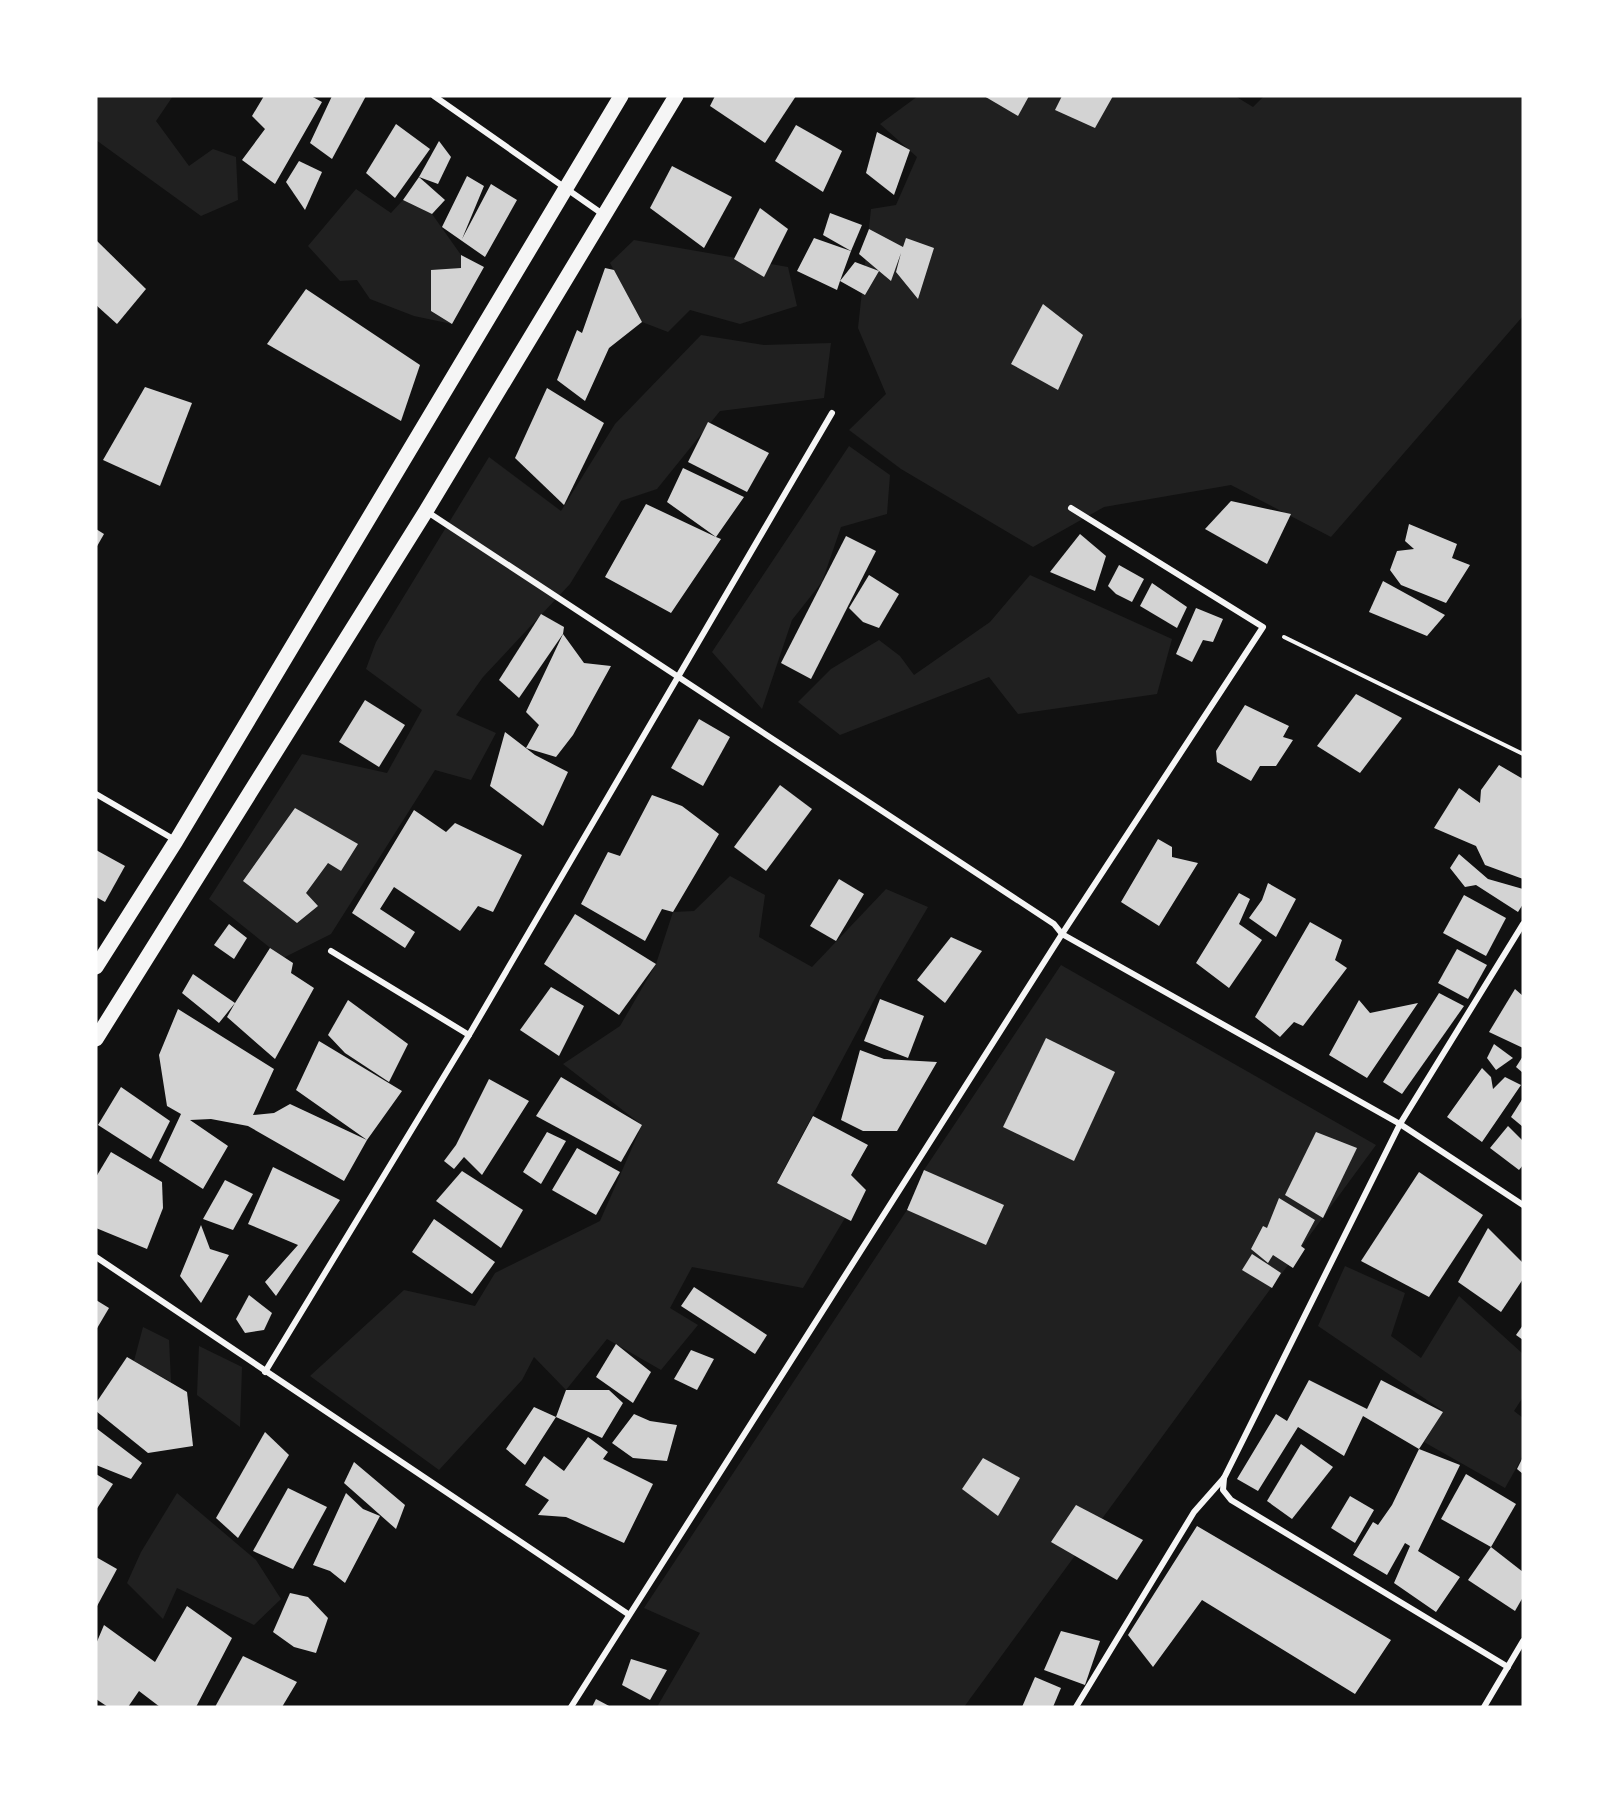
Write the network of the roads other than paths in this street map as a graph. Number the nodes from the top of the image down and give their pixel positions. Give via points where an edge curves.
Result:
1 (434, 96) edge
2 (621, 96) edge
3 (676, 96) edge
4 (567, 187) junction
5 (605, 215) junction
6 (832, 413) dead end
7 (1071, 508) dead end
8 (426, 511) junction
9 (678, 676) junction
10 (96, 794) edge
11 (176, 841) junction
12 (1523, 924) edge
13 (1062, 934) junction
14 (331, 951) dead end
15 (96, 967) edge
16 (469, 1035) junction
17 (96, 1039) edge
18 (1400, 1124) junction
19 (1523, 1205) edge
20 (96, 1257) edge
21 (265, 1372) junction
22 (1224, 1478) junction
23 (628, 1614) junction
24 (1523, 1641) edge
25 (1508, 1667) junction
26 (571, 1707) edge
27 (1076, 1707) edge
28 (1484, 1707) edge

1 - 4 street
2 - 4 main road
3 - 5 main road
4 - 5 street
4 - 11 main road
5 - 8 main road
6 - 9 street
7 - 13 street via 1263,627
8 - 9 street
8 - 17 main road
9 - 13 street via 1054,924
9 - 16 street
10 - 11 street
11 - 15 main road
12 - 18 street
13 - 18 street
13 - 23 street
14 - 16 street
16 - 21 street
18 - 19 street
18 - 22 street
20 - 21 street
21 - 23 street
22 - 25 street via 1223,1490 1231,1500
22 - 27 street via 1194,1512
23 - 26 street
24 - 25 street
25 - 28 street

